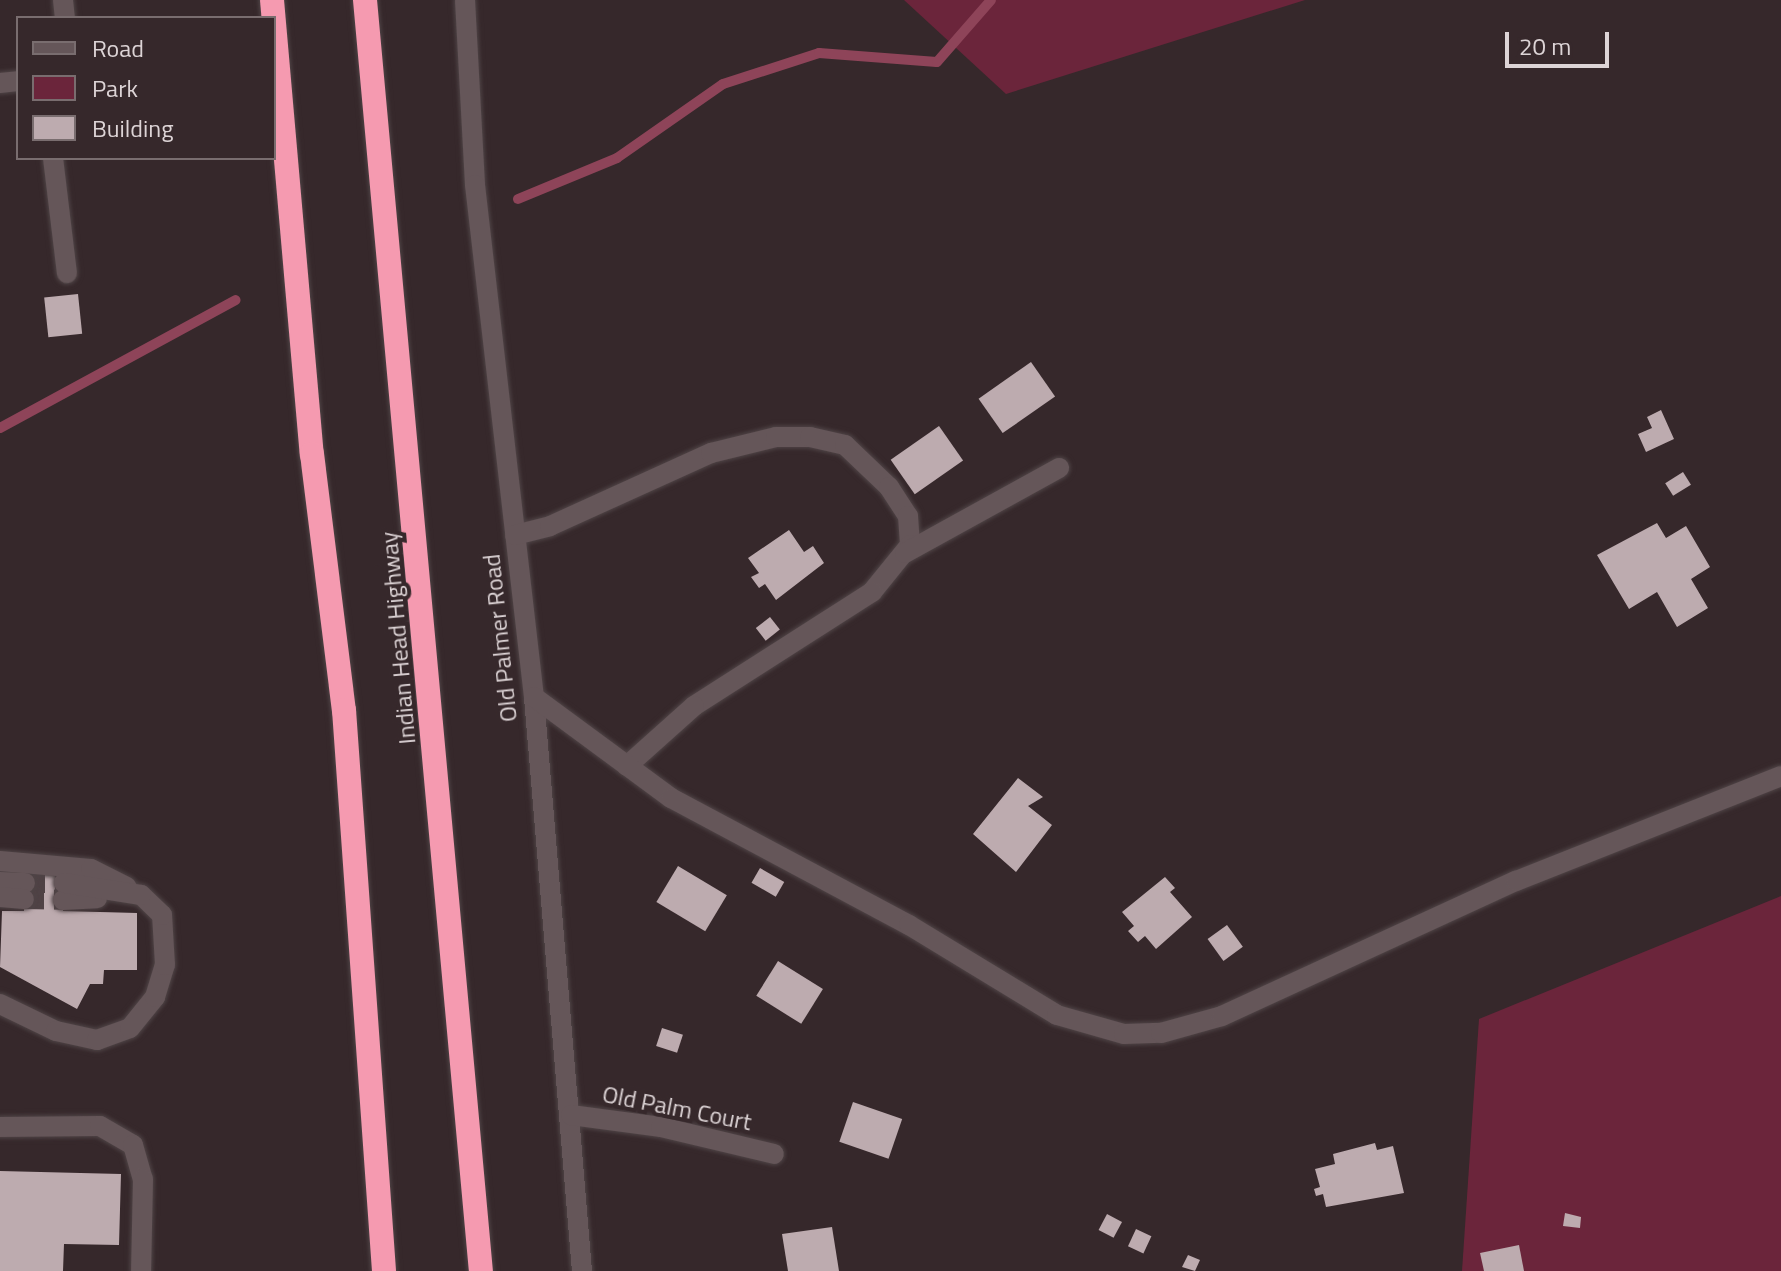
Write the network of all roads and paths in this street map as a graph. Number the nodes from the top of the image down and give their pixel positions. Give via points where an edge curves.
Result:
1 (365, 0) edge
2 (465, 0) edge
3 (276, 45) edge
4 (53, 160) edge
5 (67, 273) dead end
6 (1059, 468) dead end
7 (515, 535) junction
8 (905, 553) junction
9 (534, 697) junction
10 (627, 766) junction
11 (1781, 776) edge
12 (0, 861) edge
13 (0, 882) edge
14 (63, 892) tunnel mouth
15 (141, 895) junction
16 (0, 897) edge
17 (0, 1004) edge
18 (571, 1115) junction
19 (0, 1127) edge
20 (774, 1154) dead end
21 (141, 1271) edge
22 (384, 1271) edge
23 (481, 1271) edge
24 (582, 1271) edge

1 - 23 highway, Indian Head Highway
2 - 7 street, Old Palmer Road via 475,185
3 - 22 highway via 312,454 344,710
4 - 5 street
6 - 8 street
7 - 8 street via 550,526 711,453 776,437 810,437 845,445 889,487 908,516 910,545
7 - 9 street, Old Palmer Road
8 - 10 street via 872,592 694,706
9 - 10 street
9 - 18 street, Old Palmer Road
10 - 11 street via 671,798 909,925 1057,1015 1124,1034 1161,1033 1222,1016 1516,881
12 - 15 street via 91,869
13 - 16 street via 25,891
14 - 15 street
15 - 17 street via 162,915 165,965 155,997 130,1028 97,1040 56,1031
18 - 20 street, Old Palm Court via 661,1127
18 - 24 street, Old Palmer Road
19 - 21 street via 100,1126 133,1145 143,1179

